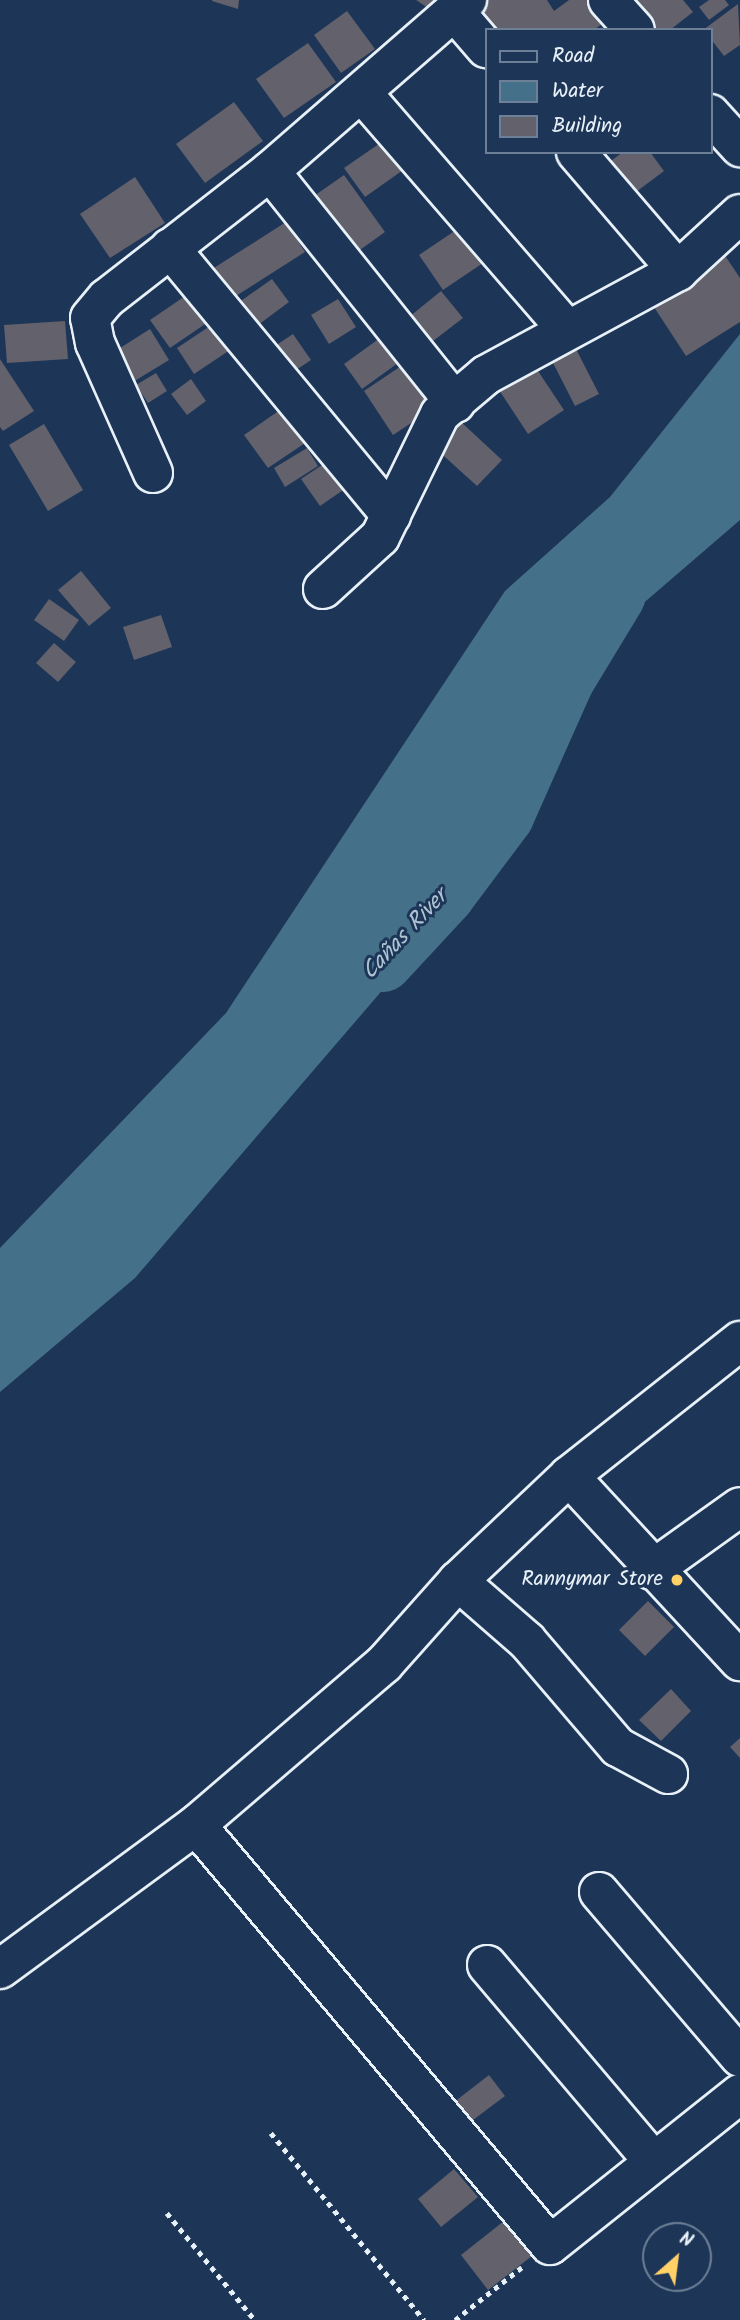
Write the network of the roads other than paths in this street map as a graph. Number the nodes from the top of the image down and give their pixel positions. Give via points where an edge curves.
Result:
1 (608, 0) edge
2 (461, 6) edge
3 (633, 28) edge
4 (484, 45) edge
5 (362, 93) junction
6 (712, 116) edge
7 (740, 147) edge
8 (578, 154) edge
9 (270, 171) junction
10 (740, 214) edge
11 (170, 248) junction
12 (678, 271) junction
13 (567, 330) junction
14 (455, 402) junction
15 (153, 473) dead end
16 (391, 515) junction
17 (323, 589) dead end
18 (740, 1341) edge
19 (569, 1476) junction
20 (740, 1507) edge
21 (652, 1570) junction
22 (458, 1581) junction
23 (740, 1661) edge
24 (668, 1774) dead end
25 (196, 1825) junction
26 (599, 1892) dead end
27 (487, 1965) dead end
28 (0, 1969) edge
29 (740, 2057) edge
30 (740, 2094) edge
31 (654, 2162) junction

1 - 3 street
2 - 4 street
2 - 5 street
5 - 9 street
5 - 13 street
6 - 7 street
8 - 12 street
9 - 11 street
9 - 14 street
10 - 12 street
11 - 15 street via 107,298 90,318 95,342
11 - 16 street
12 - 13 street
13 - 14 street via 486,375
14 - 16 street via 440,414
16 - 17 street via 380,537
18 - 19 street
19 - 21 street
19 - 22 street
20 - 21 street
21 - 23 street
22 - 24 street via 527,1641 618,1747
22 - 25 street via 384,1664
25 - 28 street
25 - 31 street via 550,2245
26 - 29 street
27 - 31 street
30 - 31 street

